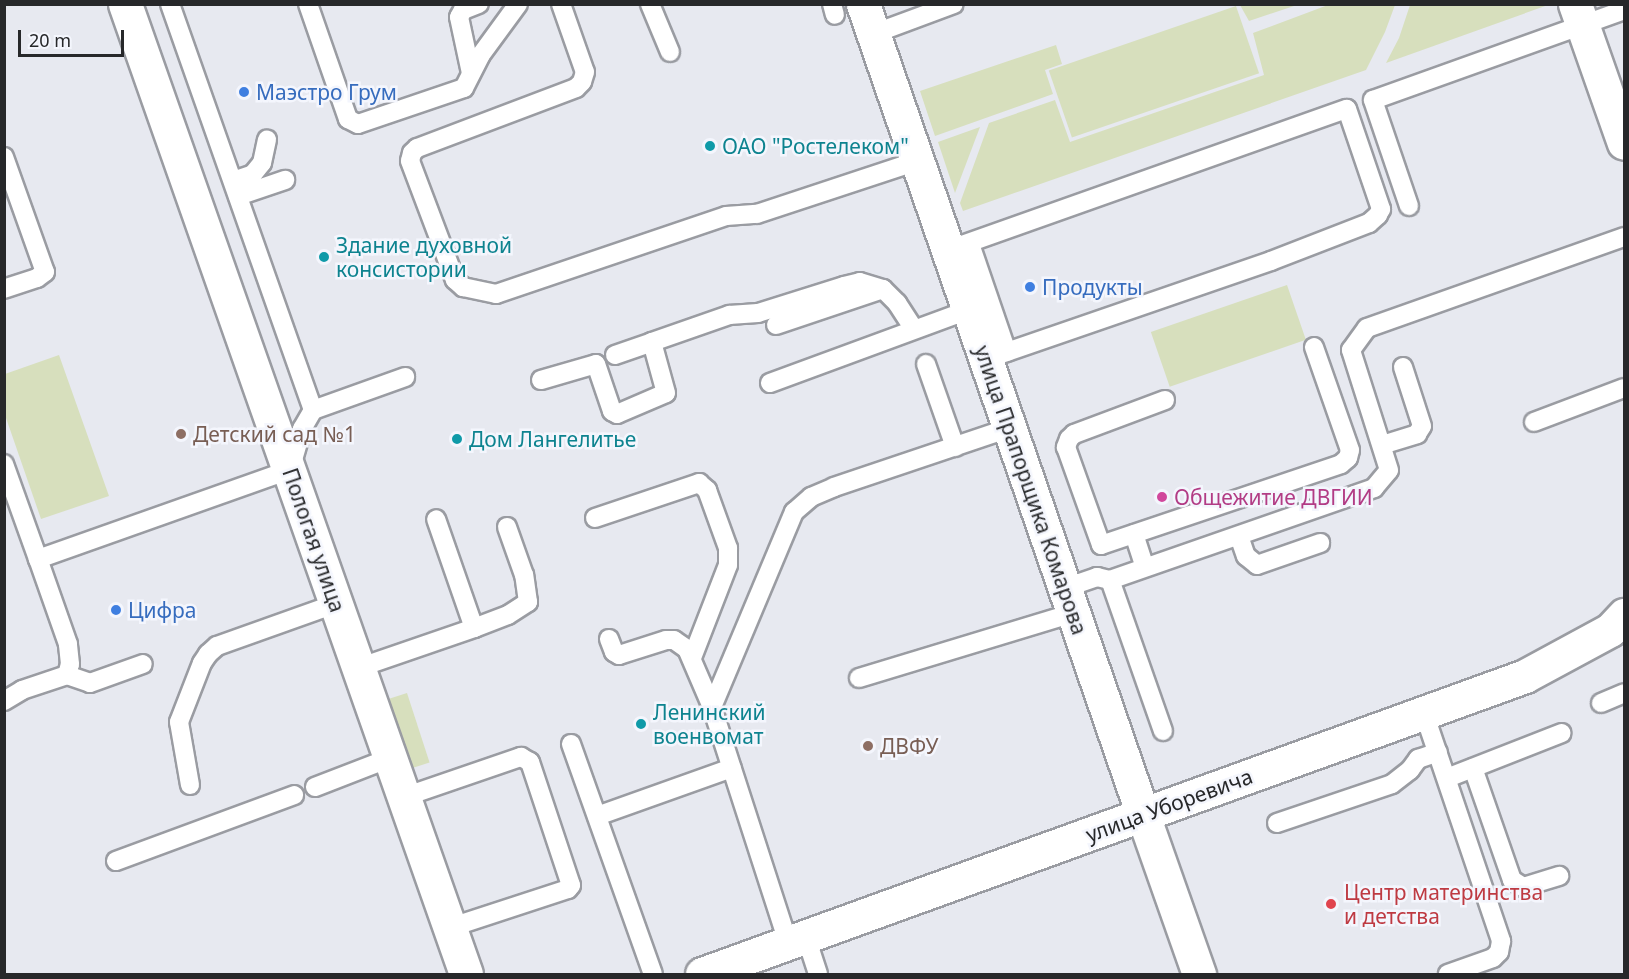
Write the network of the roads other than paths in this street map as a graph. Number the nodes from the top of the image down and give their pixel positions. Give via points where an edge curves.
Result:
1 (125, 4) edge
2 (171, 4) edge
3 (308, 4) edge
4 (479, 4) edge
5 (518, 4) edge
6 (561, 4) edge
7 (650, 4) edge
8 (954, 4) edge
9 (1624, 10) edge
10 (851, 14) edge
11 (1579, 14) edge
12 (670, 52) dead end
13 (471, 73) junction
14 (267, 140) dead end
15 (1624, 143) edge
16 (4, 157) edge
17 (916, 161) junction
18 (285, 180) dead end
19 (236, 188) junction
20 (1409, 206) dead end
21 (1624, 237) edge
22 (959, 247) junction
23 (4, 289) edge
24 (883, 289) junction
25 (968, 310) junction
26 (776, 325) dead end
27 (914, 329) junction
28 (652, 342) junction
29 (1314, 346) dead end
30 (615, 355) dead end
31 (996, 356) junction
32 (926, 364) dead end
33 (1403, 368) dead end
34 (405, 377) dead end
35 (541, 380) dead end
36 (770, 383) dead end
37 (1624, 387) edge
38 (1165, 400) dead end
39 (313, 410) junction
40 (1534, 422) dead end
41 (1009, 428) junction
42 (1382, 445) junction
43 (954, 447) junction
44 (4, 464) edge
45 (290, 470) junction
46 (596, 518) dead end
47 (436, 519) dead end
48 (507, 527) dead end
49 (1134, 534) junction
50 (1239, 536) junction
51 (1320, 543) dead end
52 (1101, 545) junction
53 (38, 559) junction
54 (1145, 567) junction
55 (1104, 578) junction
56 (1069, 600) junction
57 (335, 604) junction
58 (1624, 615) edge
59 (474, 628) junction
60 (609, 639) dead end
61 (692, 658) junction
62 (143, 664) dead end
63 (358, 668) junction
64 (67, 675) junction
65 (858, 678) dead end
66 (1624, 693) edge
67 (4, 701) edge
68 (1600, 703) dead end
69 (712, 707) junction
70 (1424, 713) junction
71 (1163, 731) dead end
72 (1562, 733) dead end
73 (571, 744) dead end
74 (1438, 752) junction
75 (390, 758) junction
76 (732, 768) junction
77 (1473, 768) junction
78 (1447, 778) junction
79 (190, 785) dead end
80 (315, 787) dead end
81 (294, 795) dead end
82 (404, 797) junction
83 (1143, 815) junction
84 (597, 816) junction
85 (1277, 823) dead end
86 (116, 861) dead end
87 (1559, 876) dead end
88 (449, 928) junction
89 (797, 940) junction
90 (466, 975) edge
91 (653, 975) edge
92 (702, 975) edge
93 (818, 975) edge
94 (1198, 975) edge
95 (1448, 975) edge

1 - 45 main road, Пологая улица
2 - 19 lane
3 - 13 lane via 348,119 358,124 464,88
4 - 13 lane via 463,10 459,17
5 - 13 lane
6 - 17 lane via 585,72 576,88 412,153 410,161 455,280 464,287 496,294 726,216 757,214
7 - 12 lane
8 - 10 lane
9 - 11 lane
10 - 17 main road, улица Прапорщика Комарова
11 - 15 main road
11 - 20 lane via 1373,100
14 - 19 lane via 261,163
16 - 23 lane via 45,272
17 - 22 main road, улица Прапорщика Комарова
18 - 19 lane
19 - 39 lane
21 - 42 lane via 1367,328 1351,350
22 - 25 main road, улица Прапорщика Комарова
22 - 31 lane
22 - 31 lane via 1347,109 1381,209 1378,216 1357,229
24 - 26 lane
24 - 27 lane
24 - 28 lane via 860,282 758,313 729,315
25 - 27 lane
25 - 31 main road, улица Прапорщика Комарова
27 - 36 lane
28 - 30 lane
28 - 35 lane via 666,393 616,414 596,364
29 - 49 lane via 1350,450 1348,458 1341,464
31 - 41 main road, улица Прапорщика Комарова
32 - 43 lane
33 - 42 lane via 1422,426 1417,434
34 - 39 lane
37 - 40 lane
38 - 52 lane via 1074,434 1069,440 1066,447
39 - 45 lane via 302,429
41 - 43 lane
41 - 56 main road, улица Прапорщика Комарова
42 - 50 lane via 1389,470 1374,488
43 - 69 lane via 811,496 794,512
44 - 53 lane
45 - 53 lane
45 - 57 main road, Пологая улица
46 - 61 lane via 699,483 707,490 728,548 728,565
47 - 59 lane
48 - 59 lane via 524,575 528,602 508,615
49 - 52 lane
49 - 54 lane
50 - 51 lane via 1246,556 1257,565
50 - 54 lane
52 - 55 lane via 1097,559
53 - 64 lane via 68,644
54 - 55 lane
55 - 56 lane
55 - 71 lane
56 - 65 lane
56 - 83 main road, улица Прапорщика Комарова
57 - 63 main road, Пологая улица
57 - 79 lane via 217,646 208,654 179,722
58 - 70 main road, улица Уборевича via 1610,630 1525,676
59 - 63 lane
60 - 61 lane via 614,652 622,655 666,639 674,640
61 - 69 lane
62 - 64 lane via 90,683
63 - 75 main road, Пологая улица
64 - 67 lane via 22,690
66 - 68 lane
69 - 76 lane
70 - 74 lane
70 - 83 main road, улица Уборевича
72 - 77 lane
73 - 84 lane
74 - 78 lane
74 - 85 lane via 1418,759 1392,784
75 - 80 lane
75 - 82 main road, Пологая улица
76 - 84 lane
76 - 89 lane
77 - 78 lane
77 - 87 lane via 1512,880 1523,887
78 - 95 lane via 1501,941 1493,958
81 - 86 lane
82 - 88 main road, Пологая улица
82 - 88 lane via 521,757 530,762 534,773 571,885
83 - 89 main road, улица Уборевича
83 - 94 main road, улица Прапорщика Комарова
84 - 91 lane
88 - 90 main road, Пологая улица
89 - 92 main road, улица Уборевича
89 - 93 lane

